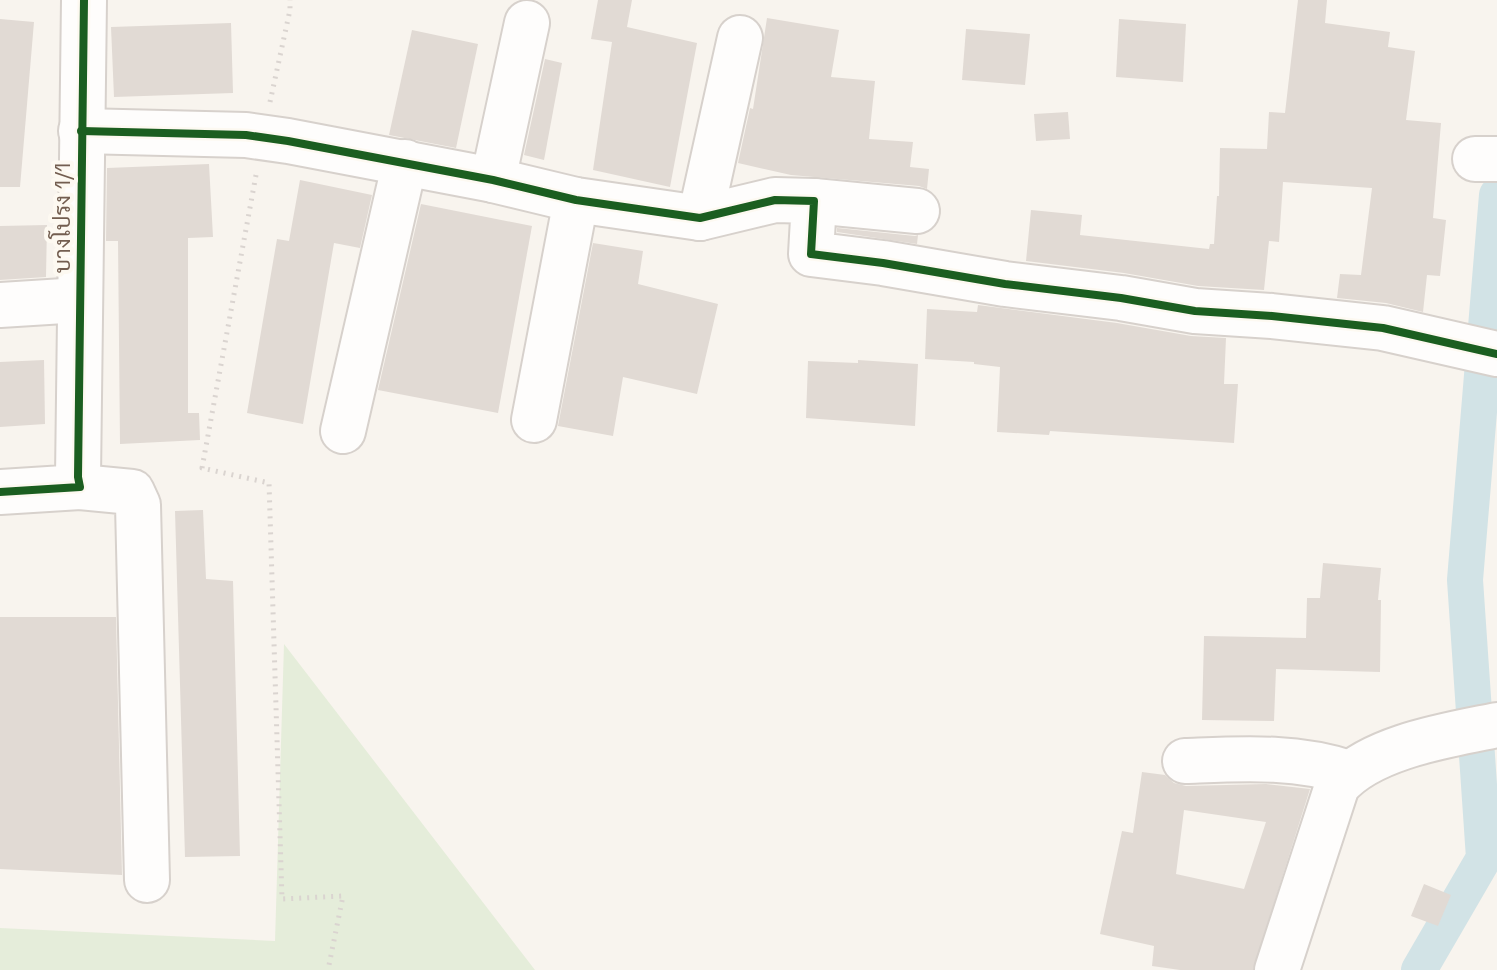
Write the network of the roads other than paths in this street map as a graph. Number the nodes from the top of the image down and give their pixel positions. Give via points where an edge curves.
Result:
1 (84, 0) edge
2 (527, 23) dead end
3 (740, 38) dead end
4 (81, 131) junction
5 (405, 162) junction
6 (493, 180) junction
7 (576, 200) junction
8 (814, 201) junction
9 (917, 211) dead end
10 (700, 218) junction
11 (80, 300) junction
12 (0, 305) edge
13 (1479, 349) edge
14 (534, 420) dead end
15 (343, 431) dead end
16 (79, 467) junction
17 (0, 492) edge
18 (1481, 728) edge
19 (1185, 761) dead end
20 (1349, 773) junction
21 (147, 880) dead end
22 (1277, 970) edge

1 - 4 street, บางโปรง 1/1
2 - 6 street
3 - 10 street
4 - 5 street via 262,137
4 - 11 street, บางโปรง 1/1
5 - 6 street
5 - 15 street
6 - 7 street
7 - 10 street
7 - 14 street
8 - 9 street
8 - 10 street via 775,200
8 - 13 street via 811,254 1195,311 1383,328
11 - 12 street
11 - 16 street, บางโปรง 1/1
16 - 17 street
16 - 21 street via 132,492 138,505
18 - 20 street via 1411,745
19 - 20 street via 1299,761
20 - 22 street via 1337,786

